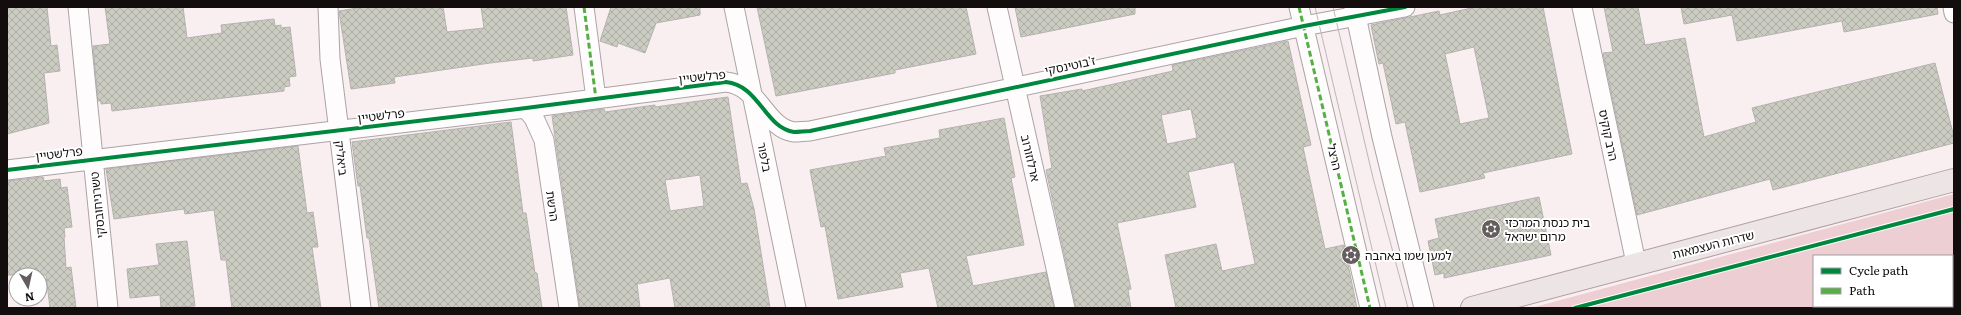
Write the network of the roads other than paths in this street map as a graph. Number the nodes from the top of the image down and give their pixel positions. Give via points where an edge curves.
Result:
1 (78, 7) edge
2 (328, 7) edge
3 (584, 7) edge
4 (734, 7) edge
5 (997, 7) edge
6 (1299, 7) edge
7 (1405, 7) edge
8 (1582, 7) edge
9 (1953, 7) edge
10 (1355, 12) edge
11 (1954, 13) edge
12 (1304, 26) junction
13 (1015, 87) junction
14 (753, 95) junction
15 (596, 99) junction
16 (526, 108) junction
17 (339, 130) junction
18 (92, 159) junction
19 (7, 170) edge
20 (1954, 180) edge
21 (1636, 263) junction
22 (108, 308) edge
23 (361, 308) edge
24 (569, 308) edge
25 (796, 308) edge
26 (1065, 308) edge
27 (1370, 308) edge
28 (1424, 308) edge
29 (1472, 308) edge

1 - 18 street, טשרניחובסקי
2 - 17 street, ביאליק via 330,58
3 - 15 street
4 - 14 street, בלפור
5 - 13 street, ארלוזורוב
6 - 12 street, הרצל
7 - 10 street, ז'בוטינסקי
8 - 21 street, הרב קוקיס
9 - 11 street
10 - 12 street, ז'בוטינסקי
10 - 28 street
12 - 13 street, ז'בוטינסקי
12 - 27 street, הרצל
13 - 14 street, ז'בוטינסקי via 810,131 794,132 772,119
13 - 26 street, ארלוזורוב
14 - 15 street, פרלשטיין via 739,85 726,82
14 - 25 street, בלפור
15 - 16 street, פרלשטיין
16 - 17 street, פרלשטיין
16 - 24 street, הרשת via 544,140
17 - 18 street, פרלשטיין
17 - 23 street, ביאליק
18 - 19 street, פרלשטיין
18 - 22 street, טשרניחובסקי
20 - 21 main road, שדרות העצמאות
21 - 29 main road, שדרות העצמאות

